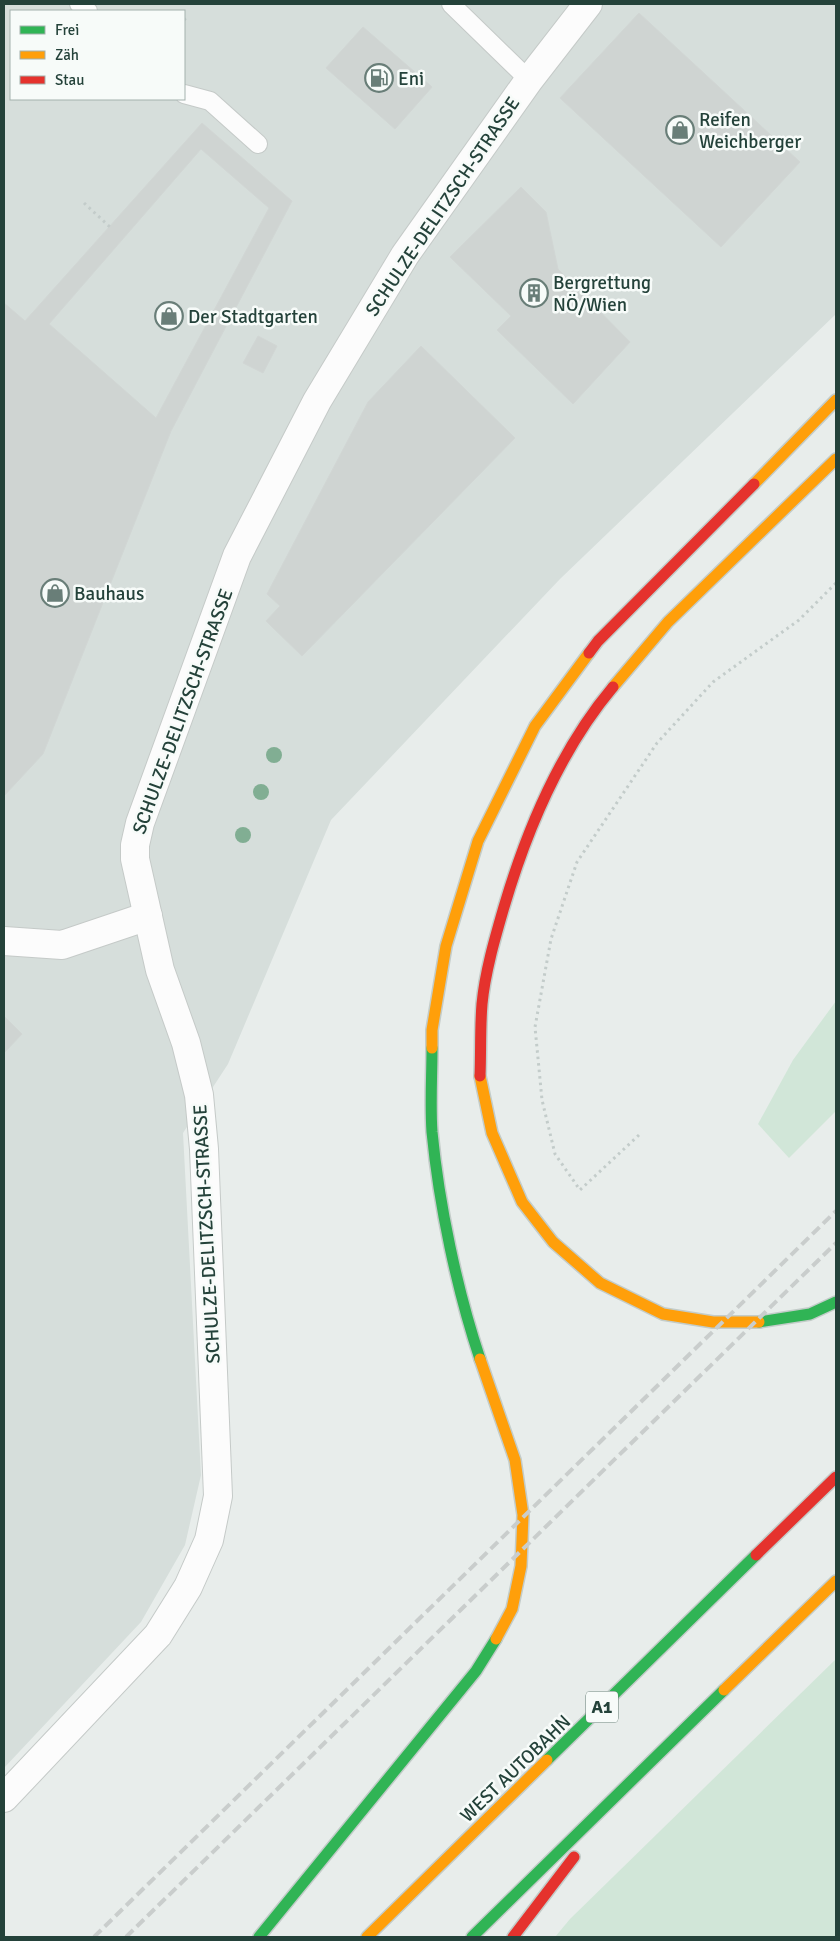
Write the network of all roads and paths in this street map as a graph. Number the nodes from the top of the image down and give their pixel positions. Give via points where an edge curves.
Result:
1 (588, 4) edge
2 (458, 5) edge
3 (529, 80) junction
4 (185, 94) edge
5 (258, 144) dead end
6 (84, 203) dead end
7 (110, 227) dead end
8 (836, 400) edge
9 (836, 459) edge
10 (836, 583) edge
11 (148, 916) junction
12 (4, 941) edge
13 (638, 1135) dead end
14 (836, 1302) edge
15 (836, 1477) edge
16 (836, 1581) edge
17 (639, 1775) junction
18 (4, 1798) edge
19 (259, 1937) edge
20 (367, 1937) edge
21 (472, 1937) edge
22 (513, 1937) edge

1 - 3 street, SCHULZE-DELITZSCH-STRASSE
2 - 3 lane via 468,22
3 - 11 street, SCHULZE-DELITZSCH-STRASSE via 387,282 317,401 237,556 140,823 135,859
4 - 5 lane via 210,101
6 - 7 path
8 - 19 highway via 598,641 534,726 478,841 446,946 432,1030 432,1132 446,1226 458,1278 475,1343 516,1460 523,1515 521,1566 512,1609 489,1653
9 - 14 highway via 668,622 592,711 549,787 516,864 495,937 482,1004 480,1079 492,1133 522,1202 553,1242 600,1283 663,1314 713,1322 761,1322 810,1314
10 - 13 path via 799,620 713,682 657,743 577,862 551,939 535,1027 542,1100 555,1154 580,1190
11 - 12 street via 62,945
11 - 18 street, SCHULZE-DELITZSCH-STRASSE via 160,970 186,1043 199,1095 218,1496 209,1540 188,1587 158,1634
15 - 20 highway, WEST AUTOBAHN / A1
16 - 17 highway
17 - 21 highway
17 - 22 highway

